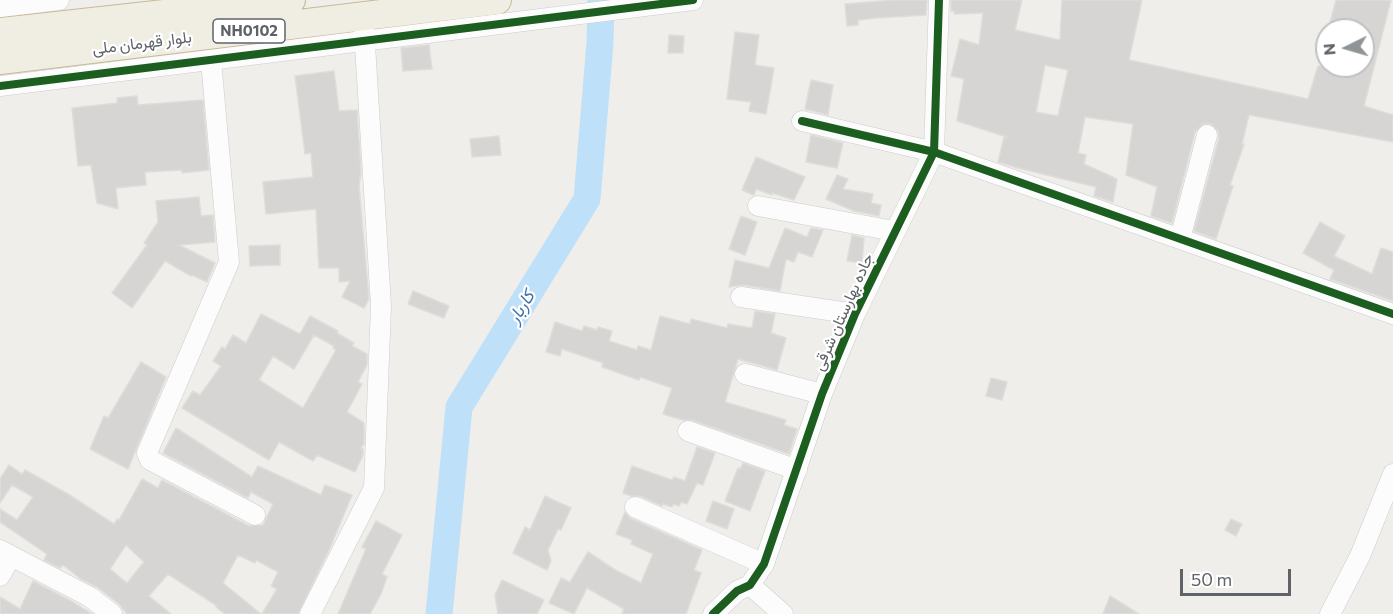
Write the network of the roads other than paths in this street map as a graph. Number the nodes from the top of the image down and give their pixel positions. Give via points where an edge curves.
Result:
1 (59, 0) edge
2 (291, 0) edge
3 (498, 0) edge
4 (693, 0) edge
5 (939, 0) edge
6 (0, 7) edge
7 (364, 29) junction
8 (0, 32) edge
9 (0, 60) edge
10 (211, 60) junction
11 (0, 86) edge
12 (802, 121) dead end
13 (1207, 135) dead end
14 (934, 152) junction
15 (758, 206) dead end
16 (894, 231) junction
17 (1180, 239) junction
18 (741, 297) dead end
19 (855, 314) junction
20 (1393, 314) edge
21 (745, 374) dead end
22 (822, 394) junction
23 (688, 431) dead end
24 (797, 470) junction
25 (1393, 474) edge
26 (635, 507) dead end
27 (255, 515) dead end
28 (5, 553) edge
29 (764, 564) junction
30 (0, 576) edge
31 (750, 585) junction
32 (112, 614) edge
33 (310, 614) edge
34 (713, 614) edge
35 (783, 614) edge
36 (1330, 614) edge

1 - 6 street
2 - 8 highway, بلوار قهرمان ملی / NH0102
3 - 7 highway, بلوار قهرمان ملی / NH0102
4 - 7 street via 576,14
5 - 14 street, جاده بهارستان شرقی
7 - 9 highway, بلوار قهرمان ملی / NH0102
7 - 10 street
7 - 33 street via 381,306 374,488
10 - 11 street
10 - 27 street via 229,262 147,453 150,460
12 - 14 street
13 - 17 street
14 - 16 street, جاده بهارستان شرقی
14 - 17 street
15 - 16 street
16 - 19 street, جاده بهارستان شرقی
17 - 20 street
18 - 19 street
19 - 22 street, جاده بهارستان شرقی
21 - 22 street
22 - 24 street, جاده بهارستان شرقی
23 - 24 street
24 - 29 street, جاده بهارستان شرقی
25 - 36 street via 1360,556
26 - 29 street
28 - 30 street
28 - 32 street via 90,597
29 - 31 street, جاده بهارستان شرقی
31 - 34 street, جاده بهارستان شرقی via 736,591
31 - 35 street

